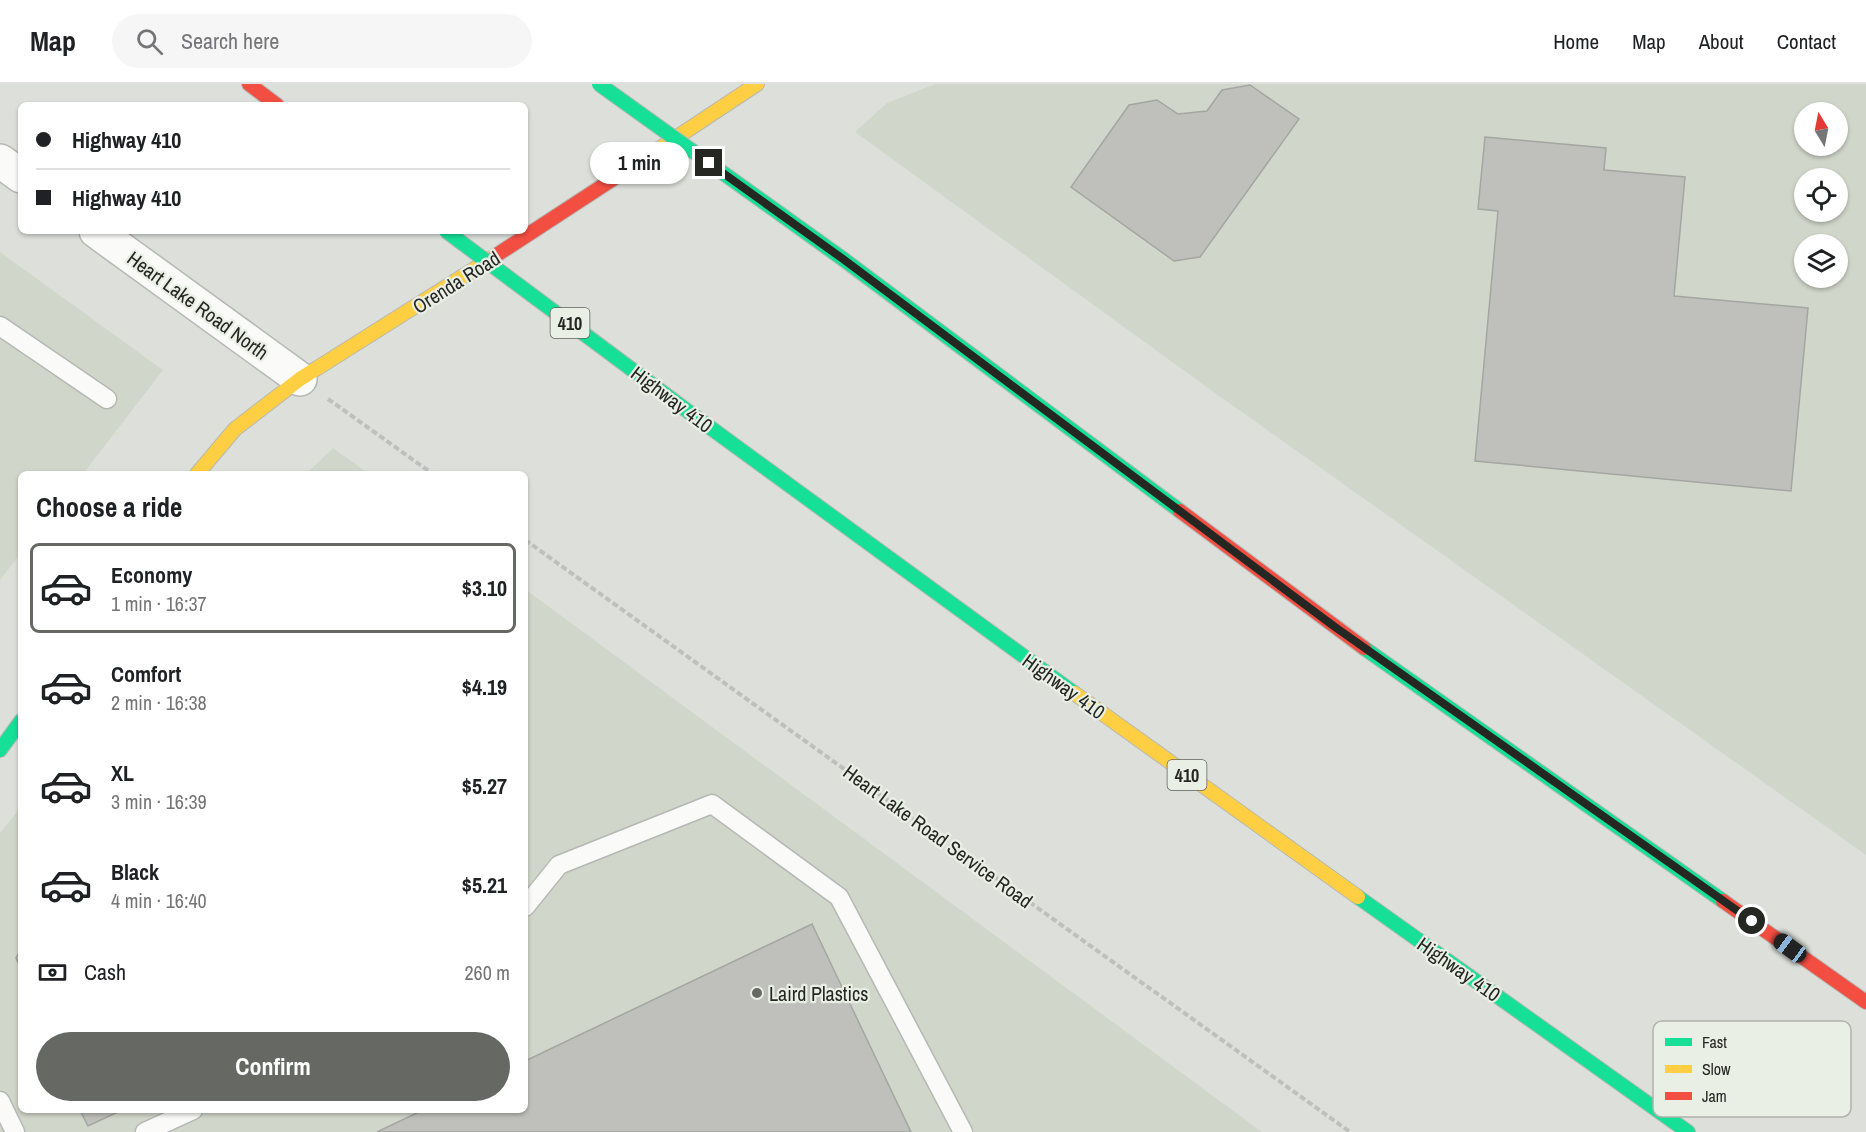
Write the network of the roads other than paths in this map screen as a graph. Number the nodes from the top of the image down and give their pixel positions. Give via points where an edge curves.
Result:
1 (249, 84) edge
2 (599, 84) edge
3 (757, 84) edge
4 (274, 102) edge
5 (0, 161) edge
6 (18, 174) edge
7 (100, 234) edge
8 (450, 234) edge
9 (0, 326) edge
10 (300, 379) junction
11 (107, 399) dead end
12 (200, 471) edge
13 (18, 725) edge
14 (0, 750) edge
15 (528, 903) edge
16 (1866, 1002) edge
17 (0, 1101) edge
18 (1653, 1107) edge
19 (186, 1113) edge
20 (1666, 1117) edge
21 (1686, 1131) edge
22 (15, 1132) edge
23 (145, 1132) edge
24 (963, 1132) edge

1 - 4 main road
2 - 16 main road, bridge via 843,259 1335,627
3 - 10 main road, Orenda Road via 504,251
5 - 6 street
7 - 10 street, Heart Lake Road North
8 - 18 main road, Highway 410 / 410, bridge via 1135,738
9 - 11 lane
10 - 12 main road, Orenda Road via 235,429
13 - 14 main road
15 - 24 lane via 560,865 712,804 839,897
17 - 22 lane
19 - 23 lane
20 - 21 main road, Highway 410 / 410, bridge

